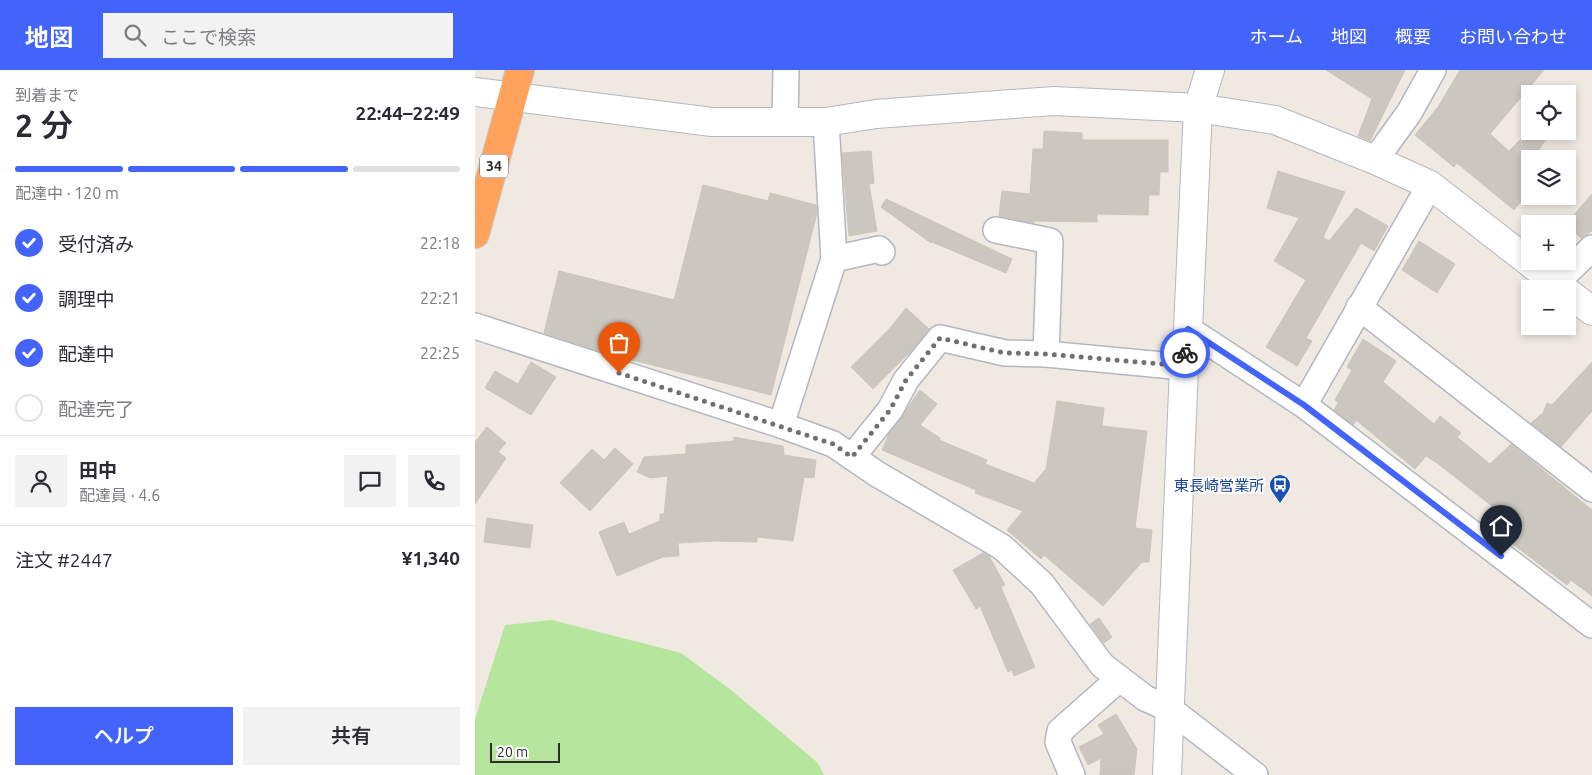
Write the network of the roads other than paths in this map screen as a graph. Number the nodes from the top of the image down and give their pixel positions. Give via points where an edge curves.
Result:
1 (520, 70) edge
2 (786, 70) edge
3 (1210, 70) edge
4 (1433, 70) edge
5 (475, 92) edge
6 (513, 98) junction
7 (1198, 108) junction
8 (785, 121) junction
9 (826, 122) junction
10 (1375, 160) junction
11 (1430, 185) junction
12 (996, 230) dead end
13 (475, 234) edge
14 (1592, 248) edge
15 (882, 252) dead end
16 (834, 259) junction
17 (1552, 280) edge
18 (1568, 280) edge
19 (1576, 299) edge
20 (1359, 307) junction
21 (1592, 311) edge
22 (475, 326) edge
23 (1188, 329) junction
24 (1046, 354) junction
25 (1184, 366) junction
26 (1304, 405) junction
27 (781, 425) junction
28 (852, 457) junction
29 (1592, 489) edge
30 (1592, 625) edge
31 (1119, 679) junction
32 (1171, 710) junction
33 (1072, 775) edge
34 (1167, 775) edge
35 (1255, 775) edge

1 - 6 highway, 34
2 - 8 street
3 - 7 street
4 - 10 street via 1409,113
5 - 6 street
6 - 8 street via 713,122
6 - 13 highway, 34
7 - 9 street via 1054,101 876,114
7 - 10 street via 1275,120
7 - 23 street
8 - 9 street
9 - 16 street
10 - 11 street
11 - 17 street
11 - 20 street
12 - 24 street via 1050,241
14 - 18 street
15 - 16 street via 879,249
16 - 27 street
19 - 21 street
20 - 26 street
20 - 29 street
22 - 27 street
23 - 25 street
23 - 26 street
24 - 25 street
24 - 28 street via 1005,353 940,338 906,380 890,410
25 - 32 street via 1171,642
26 - 30 street
27 - 28 street via 833,444
28 - 31 street via 1002,547 1042,584 1102,665
31 - 32 street via 1145,698
31 - 33 street via 1059,731 1058,742
32 - 34 street
32 - 35 street

